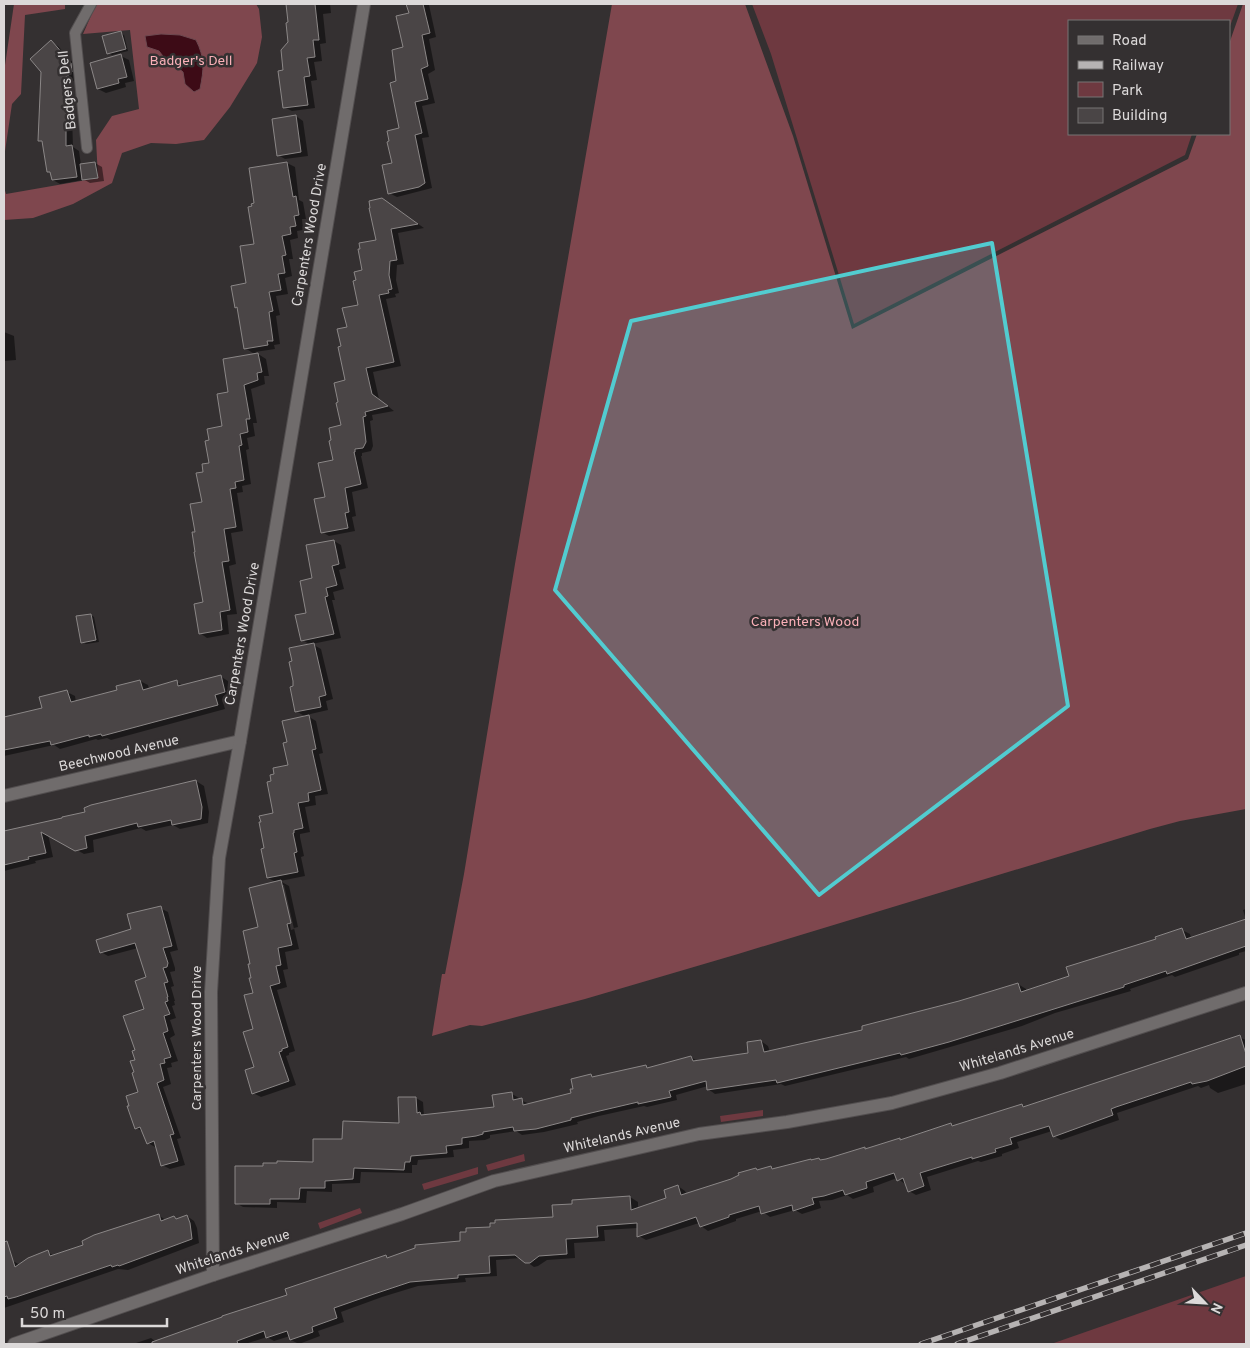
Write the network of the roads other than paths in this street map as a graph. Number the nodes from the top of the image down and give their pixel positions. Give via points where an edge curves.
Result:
1 (91, 4) edge
2 (364, 4) edge
3 (88, 148) dead end
4 (240, 741) junction
5 (4, 796) edge
6 (1246, 993) edge
7 (213, 1274) junction
8 (14, 1344) edge

1 - 3 lane, Badgers Dell via 76,33
2 - 4 street, Carpenters Wood Drive
4 - 5 street, Beechwood Avenue
4 - 7 street, Carpenters Wood Drive via 219,858 211,992
6 - 7 street, Whitelands Avenue via 1018,1067 892,1103 699,1134 494,1181
7 - 8 street, Whitelands Avenue

